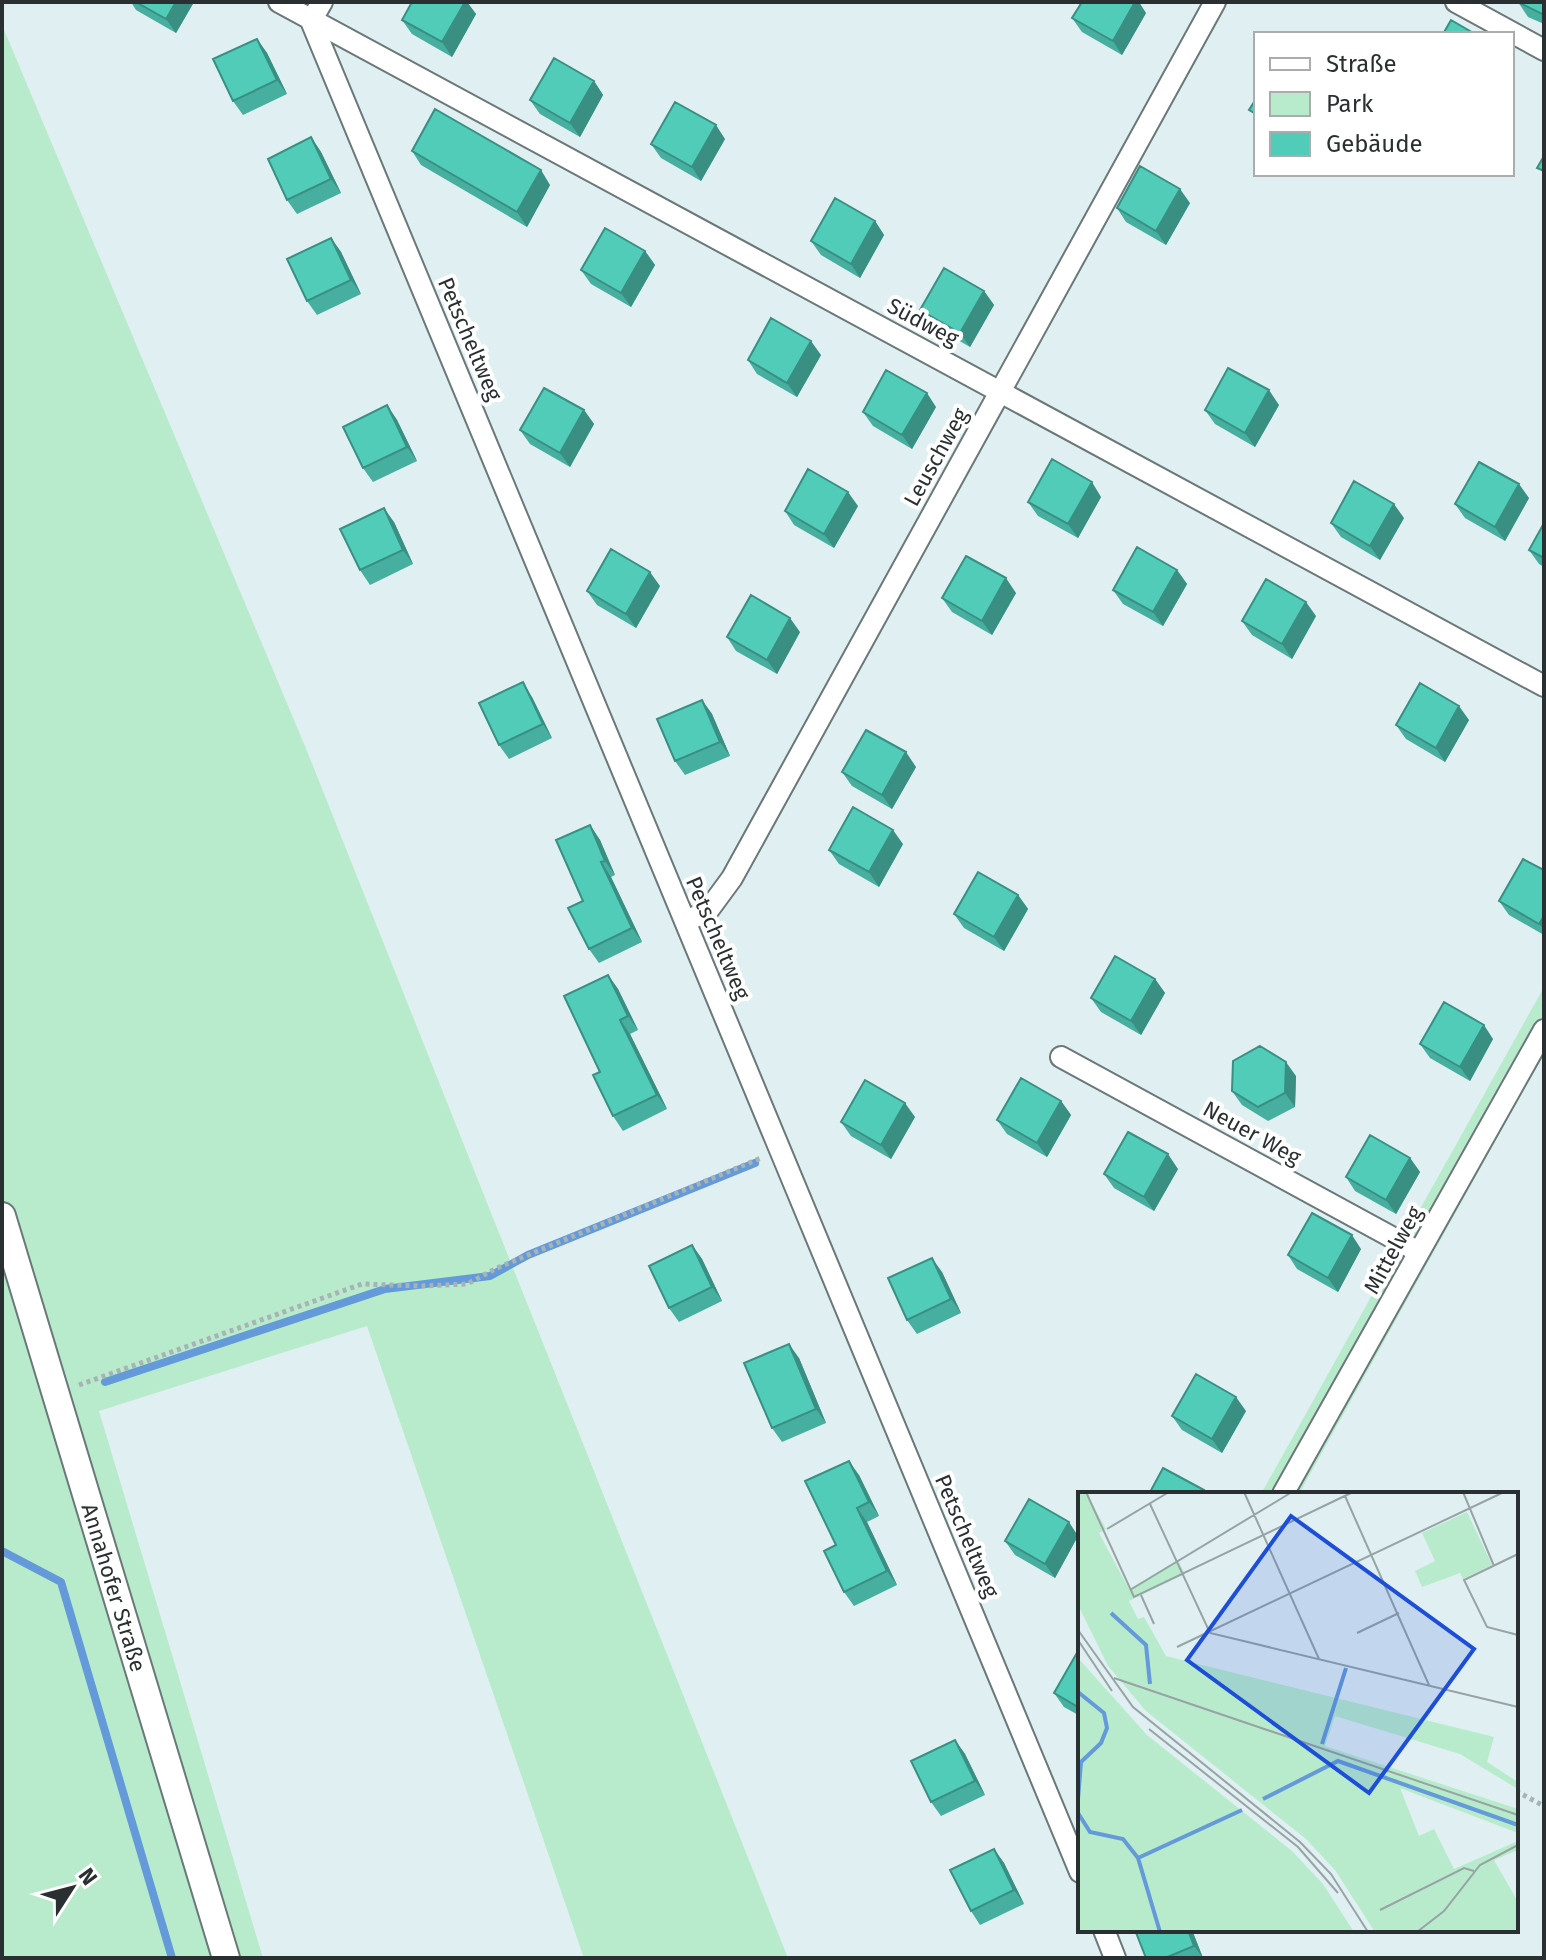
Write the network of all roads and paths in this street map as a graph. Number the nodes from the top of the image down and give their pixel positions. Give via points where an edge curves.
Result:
1 (279, 2) edge
2 (322, 2) edge
3 (1215, 2) edge
4 (1456, 2) edge
5 (311, 21) junction
6 (1511, 32) edge
7 (1514, 34) edge
8 (1544, 50) edge
9 (999, 391) junction
10 (1544, 686) edge
11 (685, 921) junction
12 (1544, 1030) edge
13 (1061, 1057) dead end
14 (781, 1150) junction
15 (2, 1216) edge
16 (1419, 1252) junction
17 (55, 1393) junction
18 (1284, 1492) edge
19 (1518, 1792) edge
20 (1544, 1806) edge
21 (1072, 1831) edge
22 (1078, 1862) edge
23 (1105, 1932) edge
24 (226, 1958) edge
25 (1115, 1958) edge

1 - 5 street, Südweg
2 - 5 street
3 - 9 street, Leuschweg
4 - 6 street
5 - 9 street, Südweg
5 - 11 street, Petscheltweg
7 - 8 street
9 - 10 street, Südweg
9 - 11 street, Leuschweg via 732,878 707,912
11 - 14 street, Petscheltweg
12 - 16 street, Mittelweg
13 - 16 street, Neuer Weg
14 - 17 path via 467,1284 362,1284
14 - 21 street, Petscheltweg
15 - 17 street, Annahofer Straße
16 - 18 street, Mittelweg
17 - 24 street, Annahofer Straße
19 - 20 path
21 - 22 street, Petscheltweg
23 - 25 street

